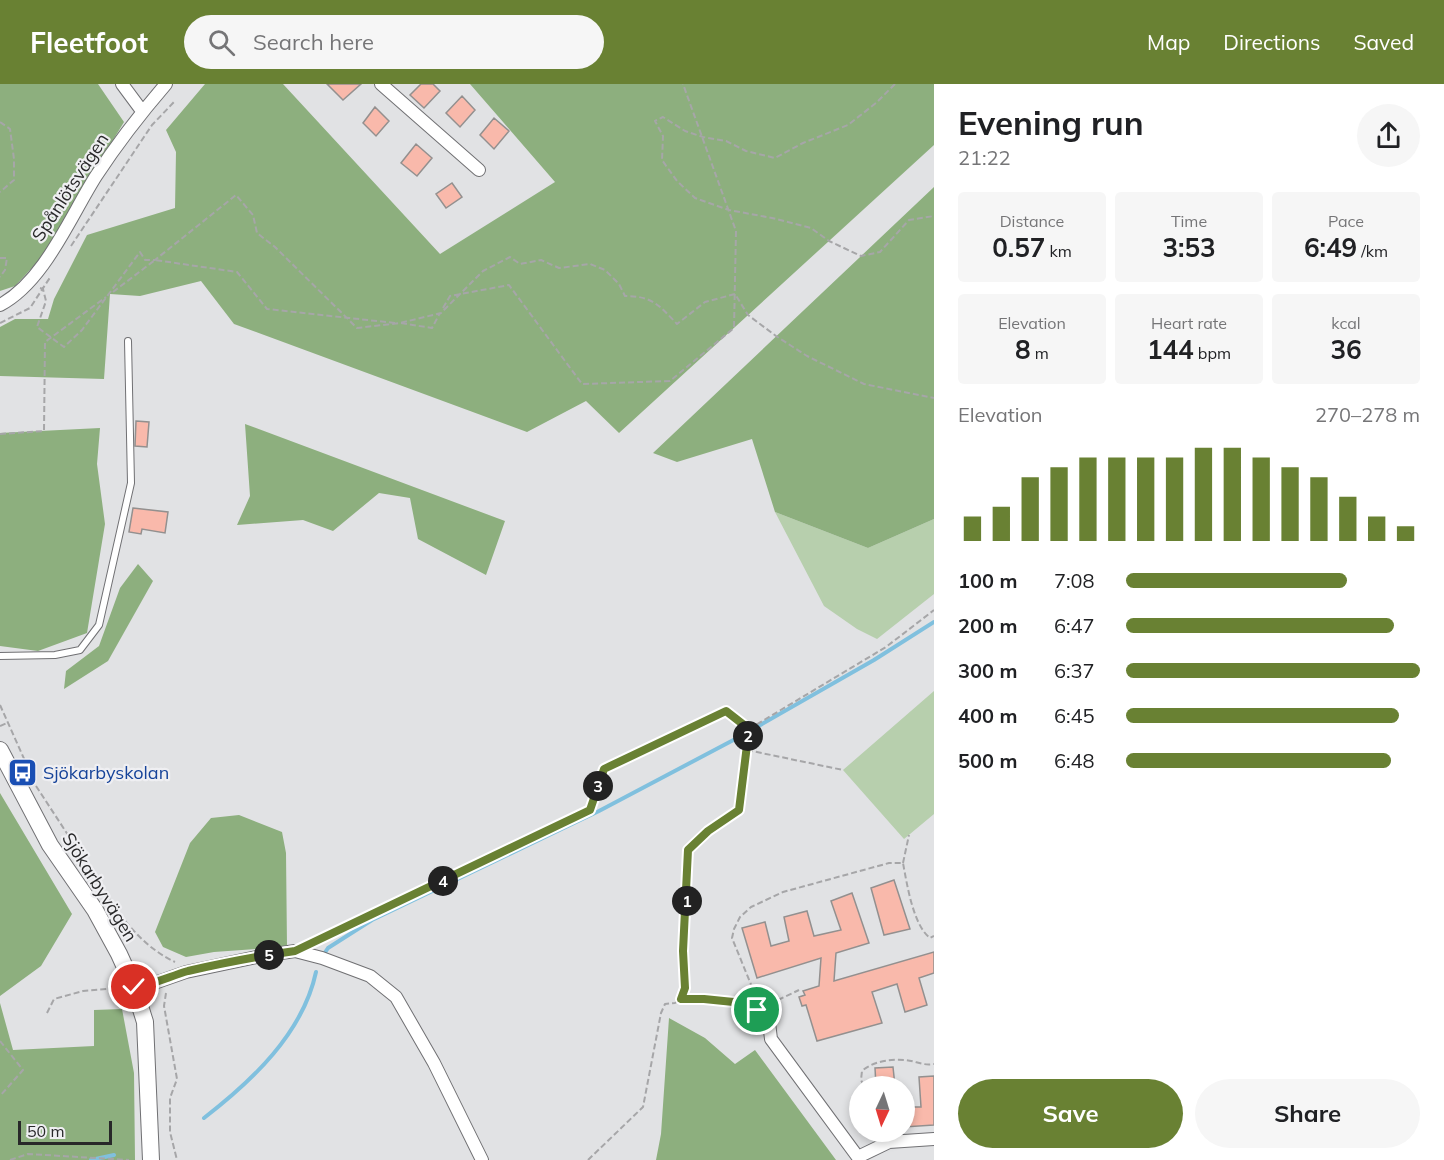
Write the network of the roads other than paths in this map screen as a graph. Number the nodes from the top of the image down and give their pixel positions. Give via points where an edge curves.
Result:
1 (122, 84) edge
2 (166, 84) edge
3 (381, 84) edge
4 (142, 111) junction
5 (478, 170) dead end
6 (0, 305) edge
7 (128, 341) dead end
8 (0, 656) edge
9 (0, 750) edge
10 (134, 987) junction
11 (704, 999) road end
12 (766, 1007) joint
13 (934, 1139) edge
14 (859, 1159) edge
15 (151, 1160) edge
16 (482, 1160) edge

1 - 4 street
2 - 4 street, Spånlötsvägen
3 - 5 street
4 - 6 street, Spånlötsvägen via 96,176 39,270
7 - 8 lane via 131,483 99,625 80,650 55,656
9 - 10 street, Sjökarbyvägen via 50,845 100,919
10 - 15 street, Sjökarbyvägen via 145,1022
10 - 16 street via 186,972 295,951 370,976 396,997
11 - 12 lane
12 - 14 street via 771,1038
13 - 14 street via 889,1142

